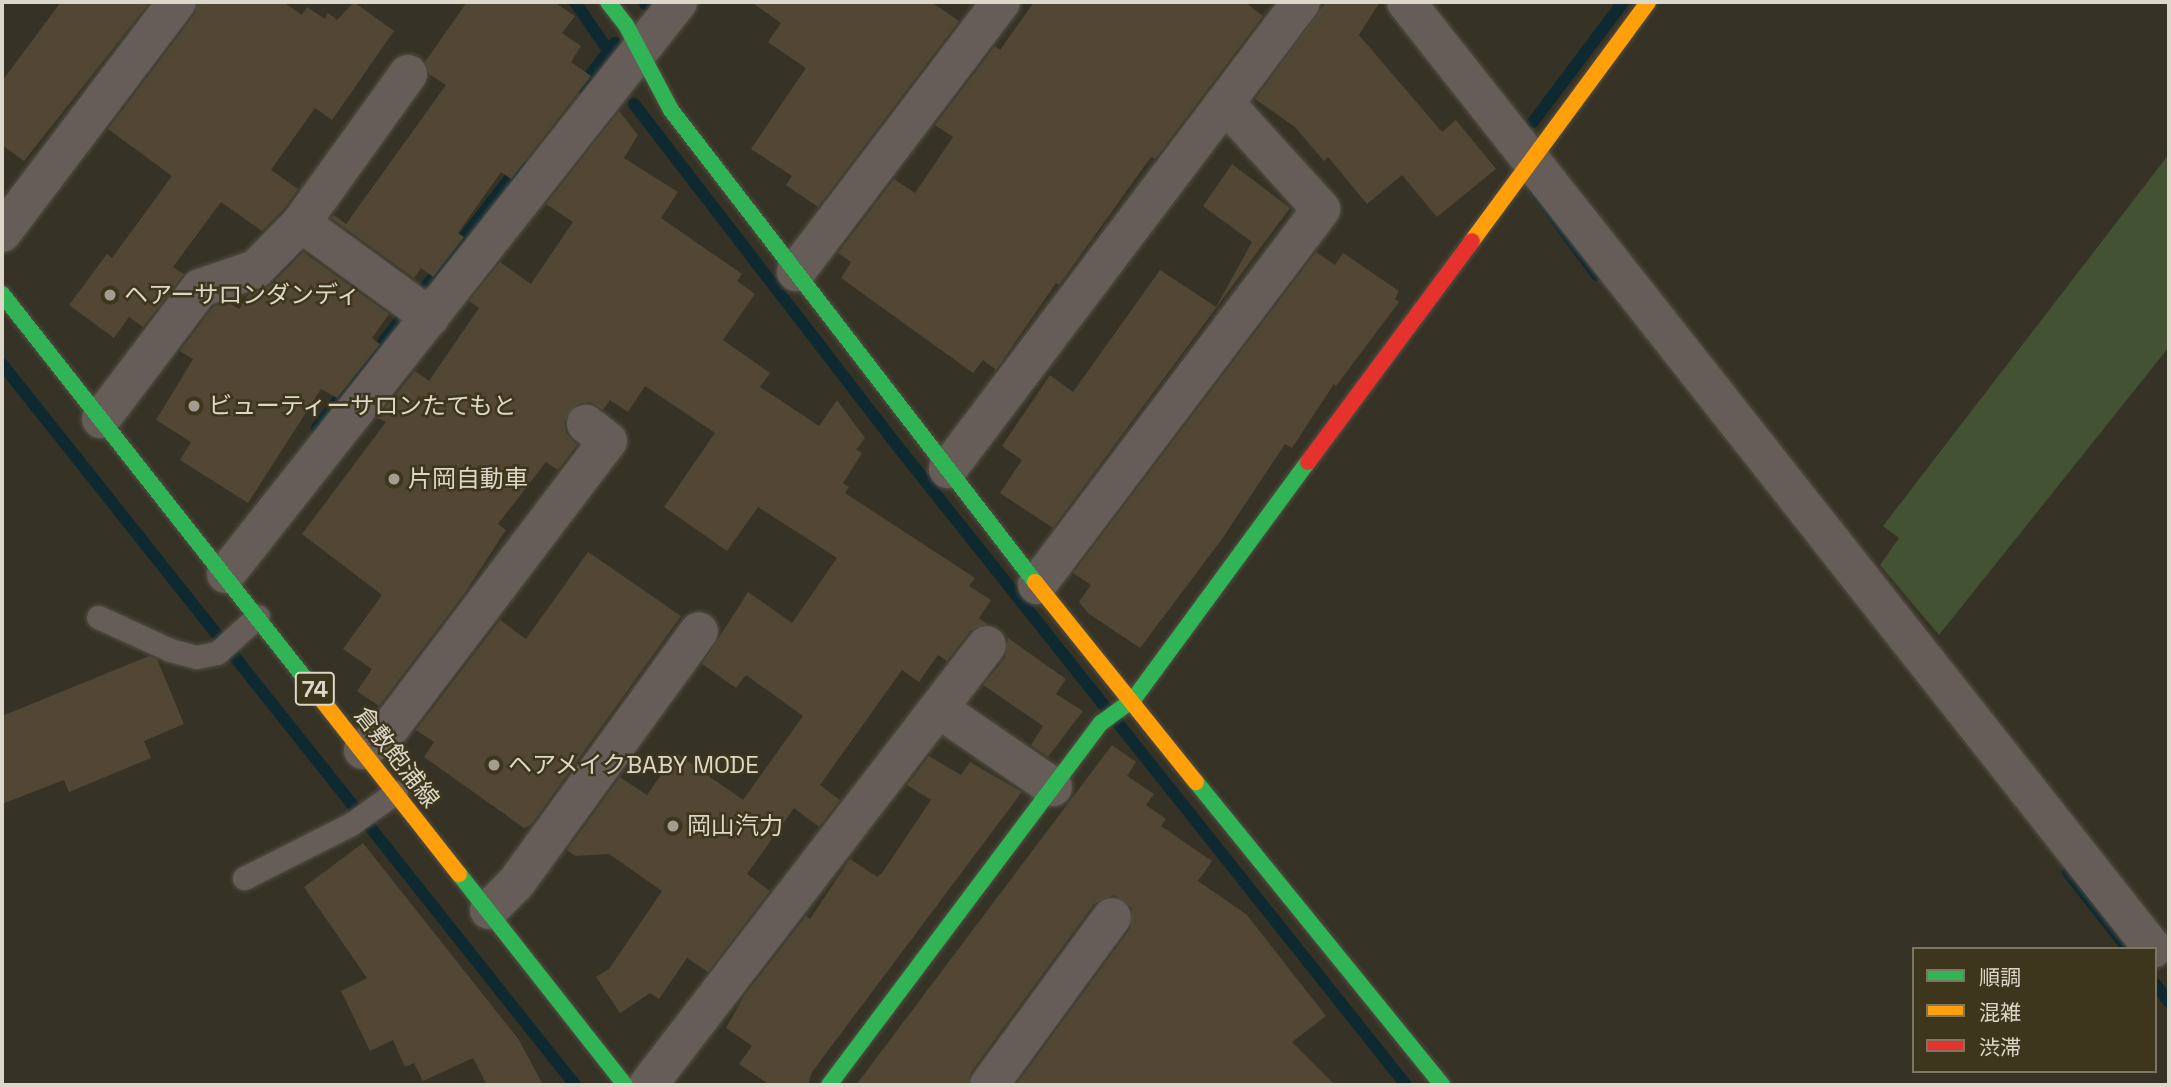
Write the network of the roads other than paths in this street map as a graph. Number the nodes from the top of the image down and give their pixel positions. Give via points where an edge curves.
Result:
1 (177, 2) edge
2 (608, 2) edge
3 (678, 2) edge
4 (1001, 2) edge
5 (1301, 2) edge
6 (1406, 2) edge
7 (1648, 2) edge
8 (639, 54) junction
9 (408, 74) dead end
10 (1225, 103) junction
11 (1532, 159) junction
12 (301, 223) junction
13 (2, 233) edge
14 (796, 272) junction
15 (2, 294) edge
16 (418, 309) junction
17 (101, 419) junction
18 (586, 424) dead end
19 (948, 469) junction
20 (226, 574) junction
21 (1037, 585) junction
22 (258, 616) junction
23 (98, 617) dead end
24 (699, 631) dead end
25 (987, 645) dead end
26 (1127, 704) junction
27 (939, 709) junction
28 (363, 750) junction
29 (1053, 787) junction
30 (396, 792) junction
31 (244, 878) dead end
32 (488, 910) junction
33 (1112, 917) dead end
34 (2152, 947) edge
35 (2157, 954) edge
36 (2169, 970) edge
37 (625, 1085) edge
38 (648, 1085) edge
39 (828, 1085) edge
40 (989, 1085) edge
41 (1442, 1085) edge

1 - 13 street
2 - 8 street via 626,25
3 - 8 street
4 - 14 street
5 - 10 street
6 - 11 street
7 - 11 street
8 - 14 street via 671,110
8 - 16 street
9 - 12 street
10 - 19 street
10 - 21 street via 1321,209
11 - 26 street
11 - 34 street
12 - 16 street
12 - 17 street via 256,269 200,288
14 - 19 street
15 - 17 street, 倉敷飽浦線 / 74
16 - 20 street
17 - 20 street, 倉敷飽浦線 / 74
18 - 28 street via 608,441 390,728
19 - 21 street
20 - 22 street, 倉敷飽浦線 / 74
21 - 26 street
22 - 23 lane via 225,647 196,657
22 - 28 street, 倉敷飽浦線 / 74
24 - 32 street via 516,883
25 - 27 street
26 - 29 street via 1101,723
26 - 41 street
27 - 29 street
27 - 38 street
28 - 30 street, 倉敷飽浦線 / 74
29 - 39 street
30 - 31 lane via 351,824
30 - 32 street, 倉敷飽浦線 / 74
32 - 37 street, 倉敷飽浦線 / 74
33 - 40 street
35 - 36 street

